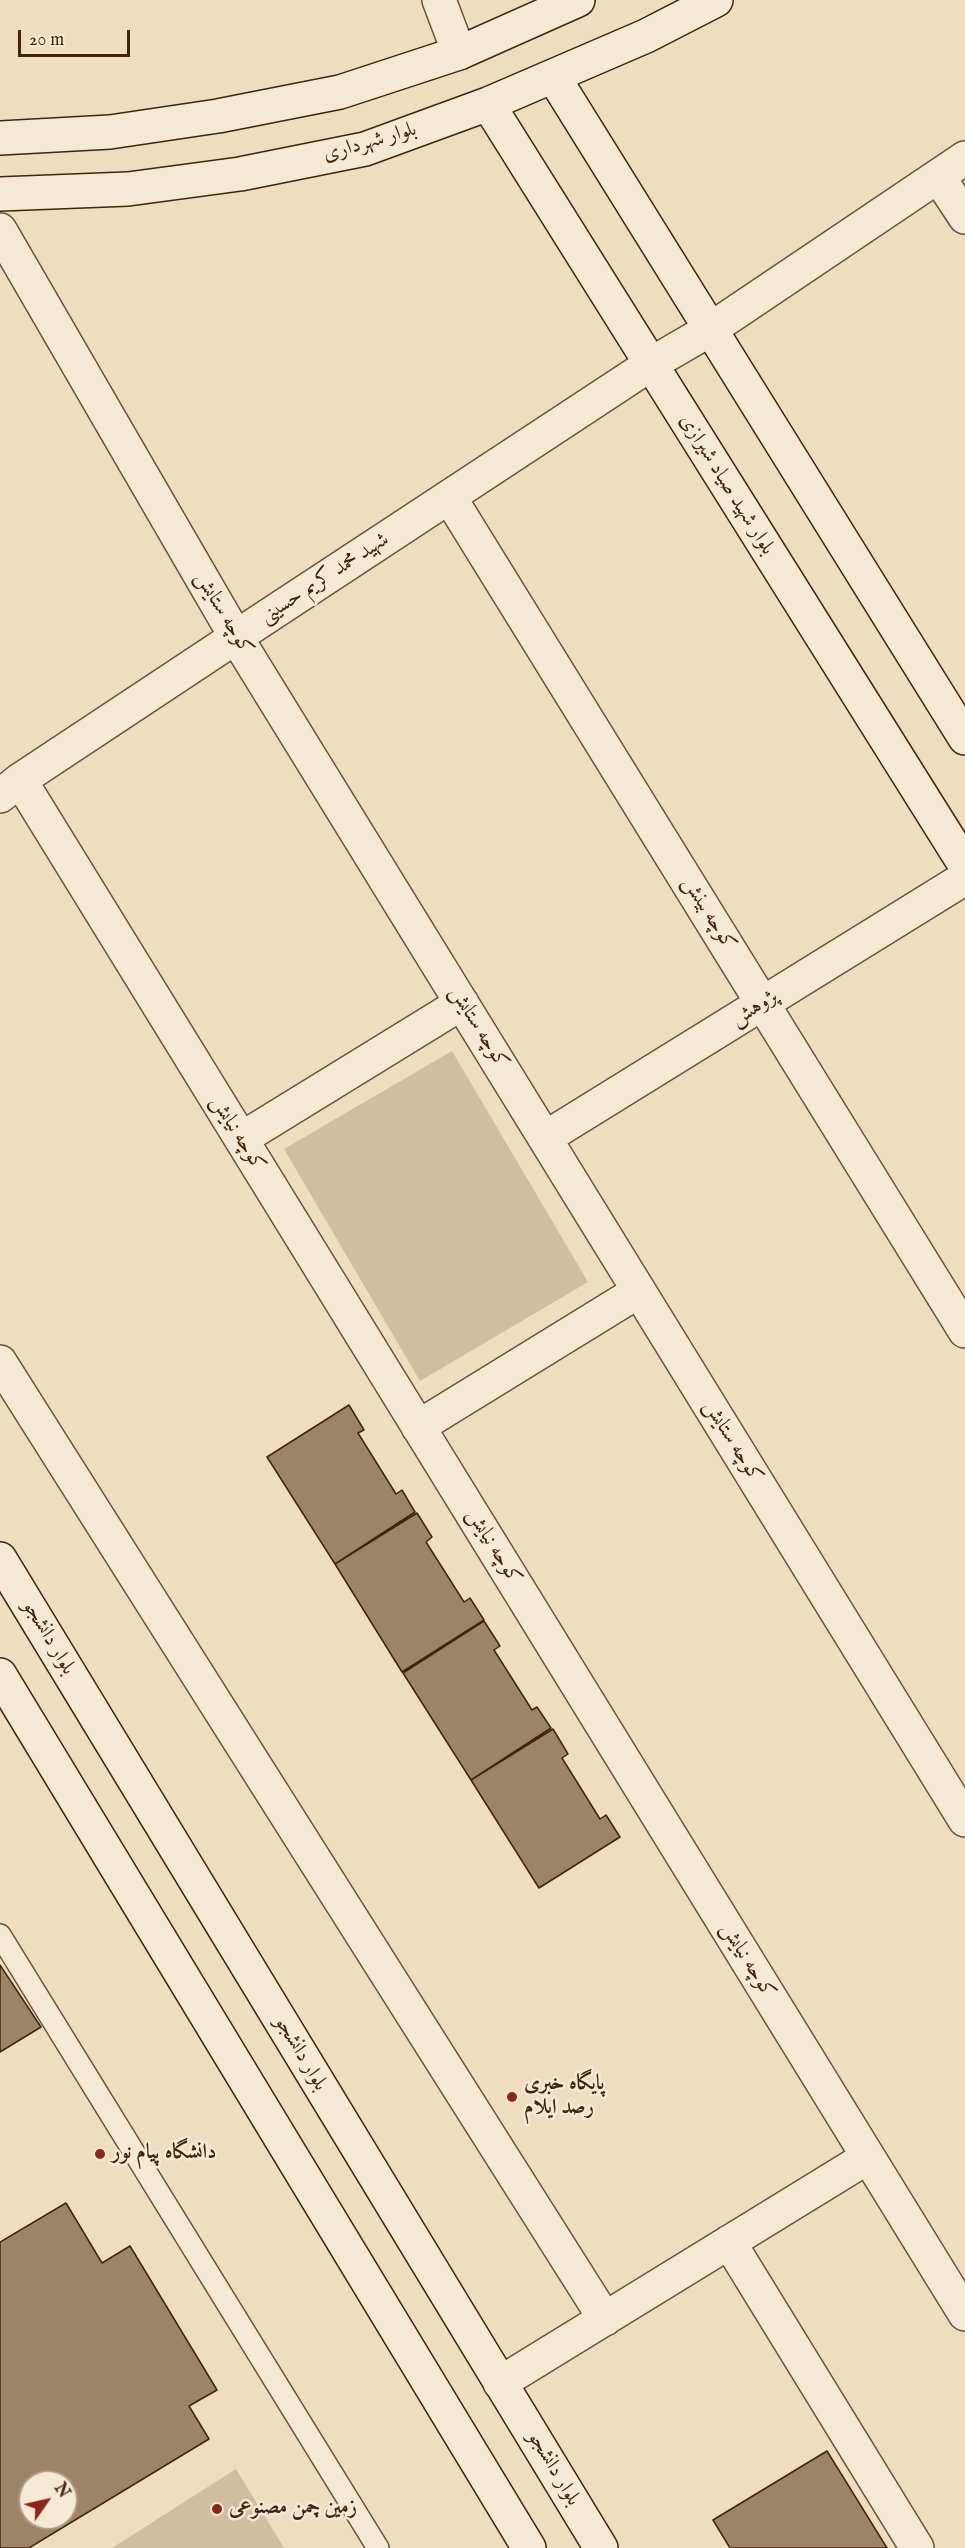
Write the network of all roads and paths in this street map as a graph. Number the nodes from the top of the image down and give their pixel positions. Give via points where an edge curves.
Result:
1 (439, 0) edge
2 (578, 0) edge
3 (716, 0) edge
4 (459, 53) junction
5 (554, 76) junction
6 (488, 104) junction
7 (0, 138) edge
8 (965, 158) edge
9 (938, 176) junction
10 (0, 194) edge
11 (965, 217) edge
12 (0, 230) edge
13 (711, 329) junction
14 (651, 364) junction
15 (450, 498) junction
16 (236, 637) junction
17 (965, 738) edge
18 (10, 788) edge
19 (965, 865) edge
20 (965, 878) edge
21 (462, 1003) junction
22 (763, 1004) junction
23 (545, 1138) junction
24 (241, 1139) junction
25 (639, 1291) junction
26 (965, 1331) edge
27 (0, 1362) edge
28 (418, 1427) junction
29 (0, 1559) edge
30 (0, 1675) edge
31 (965, 1820) edge
32 (0, 1935) edge
33 (868, 2157) junction
34 (729, 2242) junction
35 (965, 2314) edge
36 (605, 2319) junction
37 (500, 2383) junction
38 (378, 2548) edge
39 (529, 2548) edge
40 (601, 2548) edge
41 (917, 2548) edge

1 - 4 street
2 - 4 street
3 - 5 street, بلوار شهرداری
4 - 7 street via 340,92 218,116 110,132
5 - 6 street, بلوار شهرداری
5 - 13 street
6 - 10 street, بلوار شهرداری via 365,149 240,174 128,189
6 - 14 street, بلوار شهید صیاد شیرازی
8 - 9 street, شهید محمد‌ کریم حسینی
9 - 11 street
9 - 13 street, شهید محمد‌ کریم حسینی
12 - 16 street, کوچه ستایش
13 - 14 street, شهید محمد‌ کریم حسینی
13 - 17 street
14 - 15 street, شهید محمد‌ کریم حسینی
14 - 19 street, بلوار شهید صیاد شیرازی
15 - 16 street, شهید محمد‌ کریم حسینی
15 - 22 street, کوچه بینش
16 - 18 street, شهید محمد‌ کریم حسینی
16 - 21 street, کوچه ستایش
18 - 24 street, كوچه نيايش
20 - 22 street, پژوهش
21 - 23 street, کوچه ستایش
21 - 24 street
22 - 23 street, پژوهش
22 - 26 street, کوچه بینش
23 - 25 street, کوچه ستایش
24 - 28 street, كوچه نيايش
25 - 28 street
25 - 31 street, کوچه ستایش
27 - 36 street
28 - 33 street, كوچه نيايش
29 - 37 street, بلوار دانشجو
30 - 39 street
32 - 38 lane
33 - 34 street
33 - 35 street, كوچه نيايش
34 - 36 street
34 - 41 street
36 - 37 street
37 - 40 street, بلوار دانشجو

